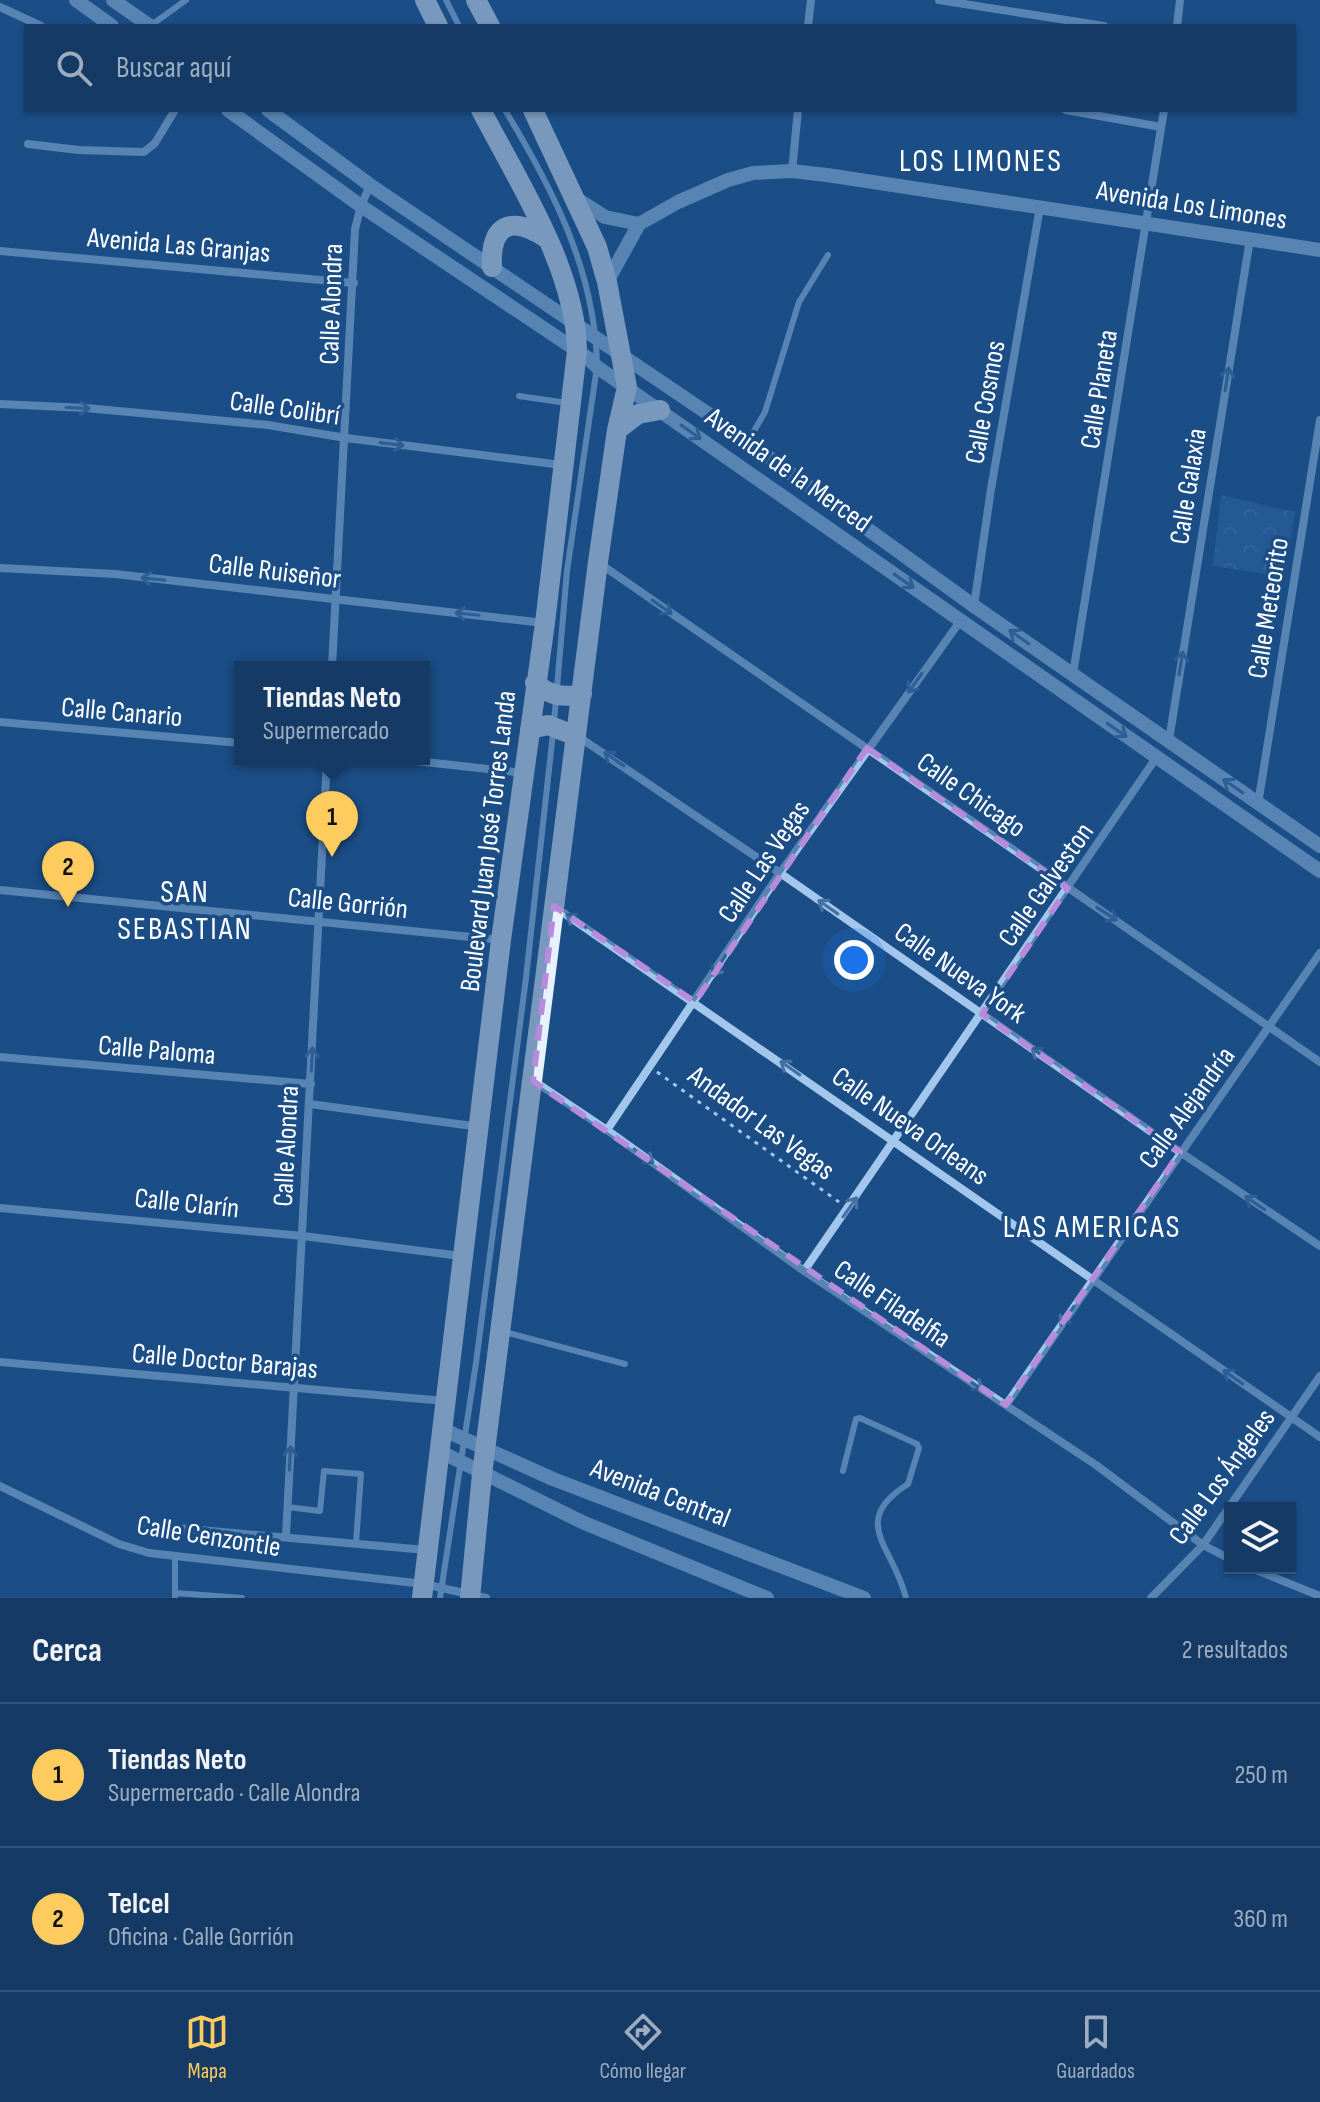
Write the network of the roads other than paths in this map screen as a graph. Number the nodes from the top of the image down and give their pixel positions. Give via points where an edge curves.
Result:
1 (76, 0) edge
2 (113, 0) edge
3 (186, 0) edge
4 (425, 0) edge
5 (446, 0) edge
6 (476, 0) edge
7 (811, 0) edge
8 (939, 0) edge
9 (1180, 0) edge
10 (0, 7) edge
11 (37, 24) edge
12 (109, 24) edge
13 (147, 24) edge
14 (153, 24) edge
15 (437, 24) edge
16 (458, 24) edge
17 (489, 24) edge
18 (808, 24) edge
19 (1091, 24) edge
20 (1177, 24) edge
21 (174, 112) edge
22 (231, 112) edge
23 (271, 112) edge
24 (482, 112) edge
25 (506, 112) edge
26 (534, 112) edge
27 (798, 112) edge
28 (1077, 112) edge
29 (1164, 112) edge
30 (1161, 127) junction
31 (28, 144) dead end
32 (792, 171) junction
33 (370, 185) junction
34 (574, 197) junction
35 (361, 206) junction
36 (1040, 207) junction
37 (1147, 222) junction
38 (639, 224) junction
39 (546, 238) junction
40 (1250, 239) junction
41 (1320, 250) edge
42 (0, 251) edge
43 (828, 255) dead end
44 (492, 267) junction
45 (607, 282) junction
46 (354, 283) junction
47 (577, 326) junction
48 (597, 339) junction
49 (577, 351) junction
50 (621, 356) junction
51 (597, 367) junction
52 (627, 387) junction
53 (519, 396) dead end
54 (0, 404) edge
55 (570, 404) junction
56 (660, 410) junction
57 (1320, 420) edge
58 (617, 430) junction
59 (346, 438) junction
60 (748, 442) junction
61 (562, 465) junction
62 (598, 562) junction
63 (0, 568) edge
64 (336, 600) junction
65 (974, 606) junction
66 (961, 620) junction
67 (545, 623) junction
68 (332, 661) edge
69 (1073, 675) junction
70 (535, 683) junction
71 (582, 694) junction
72 (556, 695) junction
73 (0, 722) edge
74 (554, 726) junction
75 (530, 729) junction
76 (576, 736) junction
77 (1169, 740) junction
78 (234, 742) edge
79 (867, 748) junction
80 (1156, 758) junction
81 (430, 763) edge
82 (327, 765) edge
83 (524, 773) junction
84 (1258, 804) junction
85 (1320, 846) edge
86 (1320, 871) edge
87 (780, 873) junction
88 (1068, 888) junction
89 (0, 890) edge
90 (554, 906) junction
91 (319, 921) junction
92 (501, 940) junction
93 (1320, 953) edge
94 (695, 1002) junction
95 (982, 1014) junction
96 (1270, 1028) junction
97 (0, 1057) edge
98 (1320, 1062) edge
99 (533, 1081) junction
100 (311, 1084) junction
101 (310, 1104) junction
102 (481, 1127) junction
103 (607, 1130) junction
104 (895, 1141) junction
105 (1180, 1152) junction
106 (0, 1208) edge
107 (303, 1236) junction
108 (1320, 1246) edge
109 (464, 1257) junction
110 (804, 1271) junction
111 (1092, 1279) junction
112 (501, 1331) junction
113 (0, 1362) edge
114 (625, 1364) dead end
115 (1320, 1376) edge
116 (294, 1388) junction
117 (445, 1401) junction
118 (1006, 1405) junction
119 (1291, 1417) junction
120 (442, 1429) junction
121 (1320, 1437) edge
122 (463, 1438) junction
123 (439, 1451) junction
124 (486, 1451) junction
125 (461, 1462) junction
126 (843, 1471) dead end
127 (482, 1474) junction
128 (546, 1476) junction
129 (0, 1486) edge
130 (536, 1501) junction
131 (287, 1507) junction
132 (143, 1525) dead end
133 (286, 1536) junction
134 (356, 1543) junction
135 (1203, 1545) junction
136 (427, 1550) junction
137 (1224, 1556) edge
138 (175, 1558) junction
139 (1266, 1574) edge
140 (452, 1594) edge
141 (175, 1596) edge
142 (1320, 1596) edge
143 (242, 1598) edge
144 (767, 1598) edge
145 (864, 1598) edge
146 (906, 1598) edge
147 (1151, 1598) edge

1 - 12 street
2 - 13 street
3 - 14 lane
4 - 15 main road
5 - 16 lane
6 - 17 main road
7 - 18 street
8 - 19 street
9 - 20 street
10 - 11 street
21 - 31 street via 144,152
22 - 35 street, Avenida de la Merced
23 - 33 street, Avenida de la Merced
24 - 39 main road, Boulevard Juan José Torres Landa
25 - 48 lane via 572,238
26 - 34 main road
27 - 32 street
28 - 30 street
29 - 30 street, Calle Planeta
30 - 37 street, Calle Planeta
32 - 36 street, Avenida Los Limones
32 - 38 street, Avenida Los Limones via 728,180
33 - 35 street, Calle Alondra
33 - 44 street, Avenida de la Merced
34 - 38 street via 605,217
34 - 45 main road
35 - 46 street, Calle Alondra
35 - 49 street, Avenida de la Merced
36 - 37 street, Avenida Los Limones
36 - 65 street, Calle Cosmos
37 - 40 street, Avenida Los Limones
37 - 69 street, Calle Planeta
38 - 45 street
39 - 44 main road via 532,228 501,230 493,239
39 - 47 main road, Boulevard Juan José Torres Landa
40 - 41 street, Avenida Los Limones
77 -> 40 street, Calle Galaxia
42 - 46 street, Avenida Las Granjas
43 - 60 lane via 799,302 765,412
44 - 47 street, Avenida de la Merced
45 - 50 main road
46 - 59 street, Calle Alondra
47 - 48 street, Avenida de la Merced
47 - 49 main road, Boulevard Juan José Torres Landa
48 - 50 street, Avenida de la Merced
48 - 51 lane
49 - 51 street, Avenida de la Merced
49 - 55 main road, Boulevard Juan José Torres Landa
50 - 52 main road
50 - 60 street, Avenida de la Merced
51 - 52 street, Avenida de la Merced
51 - 72 lane via 571,542
52 - 56 street, Avenida de la Merced
52 - 58 main road
53 - 55 lane
54 -> 59 street, Calle Colibrí via 268,425
55 - 61 main road, Boulevard Juan José Torres Landa
56 - 58 main road via 638,414
56 -> 66 street, Avenida de la Merced
57 - 84 street, Calle Meteorito
58 - 62 main road
59 -> 61 street, Calle Colibrí
59 - 64 street, Calle Alondra
60 - 65 street, Avenida de la Merced
61 - 67 main road, Boulevard Juan José Torres Landa
62 - 71 main road
62 -> 79 street, Calle Chicago
64 -> 63 street, Calle Ruiseñor via 115,574
67 -> 64 street, Calle Ruiseñor
64 - 68 street, Calle Alondra
69 -> 65 street, Avenida de la Merced
66 -> 79 street, Calle Las Vegas
66 -> 80 street, Avenida de la Merced
67 - 70 main road, Boulevard Juan José Torres Landa
69 - 77 street, Avenida de la Merced
70 - 72 main road
70 - 75 main road, Boulevard Juan José Torres Landa
71 - 72 main road
71 - 76 main road
72 - 74 lane
73 - 78 street, Calle Canario
74 - 75 main road
74 - 76 main road
74 - 122 lane via 526,978
75 - 83 main road, Boulevard Juan José Torres Landa
87 -> 76 street, Calle Nueva York
76 - 90 main road
84 -> 77 street, Avenida de la Merced
79 - 87 street, Calle Las Vegas
79 - 88 street, Calle Chicago
80 - 86 street, Avenida de la Merced
80 - 88 street, Calle Galveston
81 - 83 street
82 - 91 street, Calle Alondra
83 - 92 main road, Boulevard Juan José Torres Landa
84 - 85 street, Avenida de la Merced
87 -> 94 street, Calle Las Vegas
95 -> 87 street, Calle Nueva York
88 - 95 street, Calle Galveston
88 -> 96 street, Calle Chicago
89 - 91 street, Calle Gorrión
94 -> 90 street, Calle Nueva Orleans
90 - 99 main road
91 - 92 street, Calle Gorrión
100 -> 91 street, Calle Alondra
92 - 102 main road, Boulevard Juan José Torres Landa
93 - 96 street, Calle Alejandría
94 - 103 street, Calle Las Vegas
104 -> 94 street, Calle Nueva Orleans
95 - 104 street, Calle Galveston
105 -> 95 street, Calle Nueva York
96 - 98 street, Calle Chicago
96 - 105 street, Calle Alejandría
97 - 100 street, Calle Paloma
99 - 103 street, Calle Filadelfia
99 - 112 main road
100 - 101 street, Calle Alondra
101 - 102 street
101 - 107 street, Calle Alondra
102 - 109 main road, Boulevard Juan José Torres Landa
103 -> 110 street, Calle Filadelfia
110 -> 104 street, Calle Galveston
104 - 111 street, Calle Nueva Orleans
108 -> 105 street, Calle Nueva York
105 - 111 street, Calle Alejandría
106 - 107 street, Calle Clarín
107 - 109 street, Calle Clarín
107 - 116 street, Calle Alondra
109 - 117 main road, Boulevard Juan José Torres Landa
110 -> 118 street, Calle Filadelfia
111 -> 118 street, Calle Alejandría
119 -> 111 street, Calle Nueva Orleans
112 - 114 lane
112 - 124 main road
113 - 116 street, Calle Doctor Barajas
115 - 119 street, Calle Los Ángeles
116 - 117 street, Calle Doctor Barajas
131 -> 116 street, Calle Alondra
117 - 120 main road, Boulevard Juan José Torres Landa
118 - 135 street, Calle Filadelfia
119 - 121 street, Calle Nueva Orleans
119 - 135 street, Calle Los Ángeles
120 - 122 street, Avenida Central
120 - 123 main road, Boulevard Juan José Torres Landa
122 - 124 street, Avenida Central
122 - 125 lane
123 - 125 street, Avenida Central
123 - 136 main road, Boulevard Juan José Torres Landa
124 - 127 main road
124 - 128 street, Avenida Central
125 - 127 street, Avenida Central
125 - 140 lane
126 - 146 lane via 856,1419 919,1448 908,1484 878,1512 878,1531
127 - 130 street, Avenida Central
127 - 140 main road
128 - 130 street
128 - 145 street, Avenida Central
129 - 138 street, Calle Cenzontle via 119,1544
130 - 144 street, Avenida Central
131 - 133 street, Calle Alondra
131 - 134 lane via 320,1511 324,1471 361,1474
132 - 133 street, Calle Cenzontle
133 - 134 street, Calle Cenzontle
134 - 136 street, Calle Cenzontle
135 - 137 street, Calle Filadelfia
135 - 147 street, Calle Los Ángeles
136 - 140 main road, Boulevard Juan José Torres Landa
138 - 140 street, Calle Cenzontle
138 - 141 lane
139 - 142 street
141 - 143 lane

